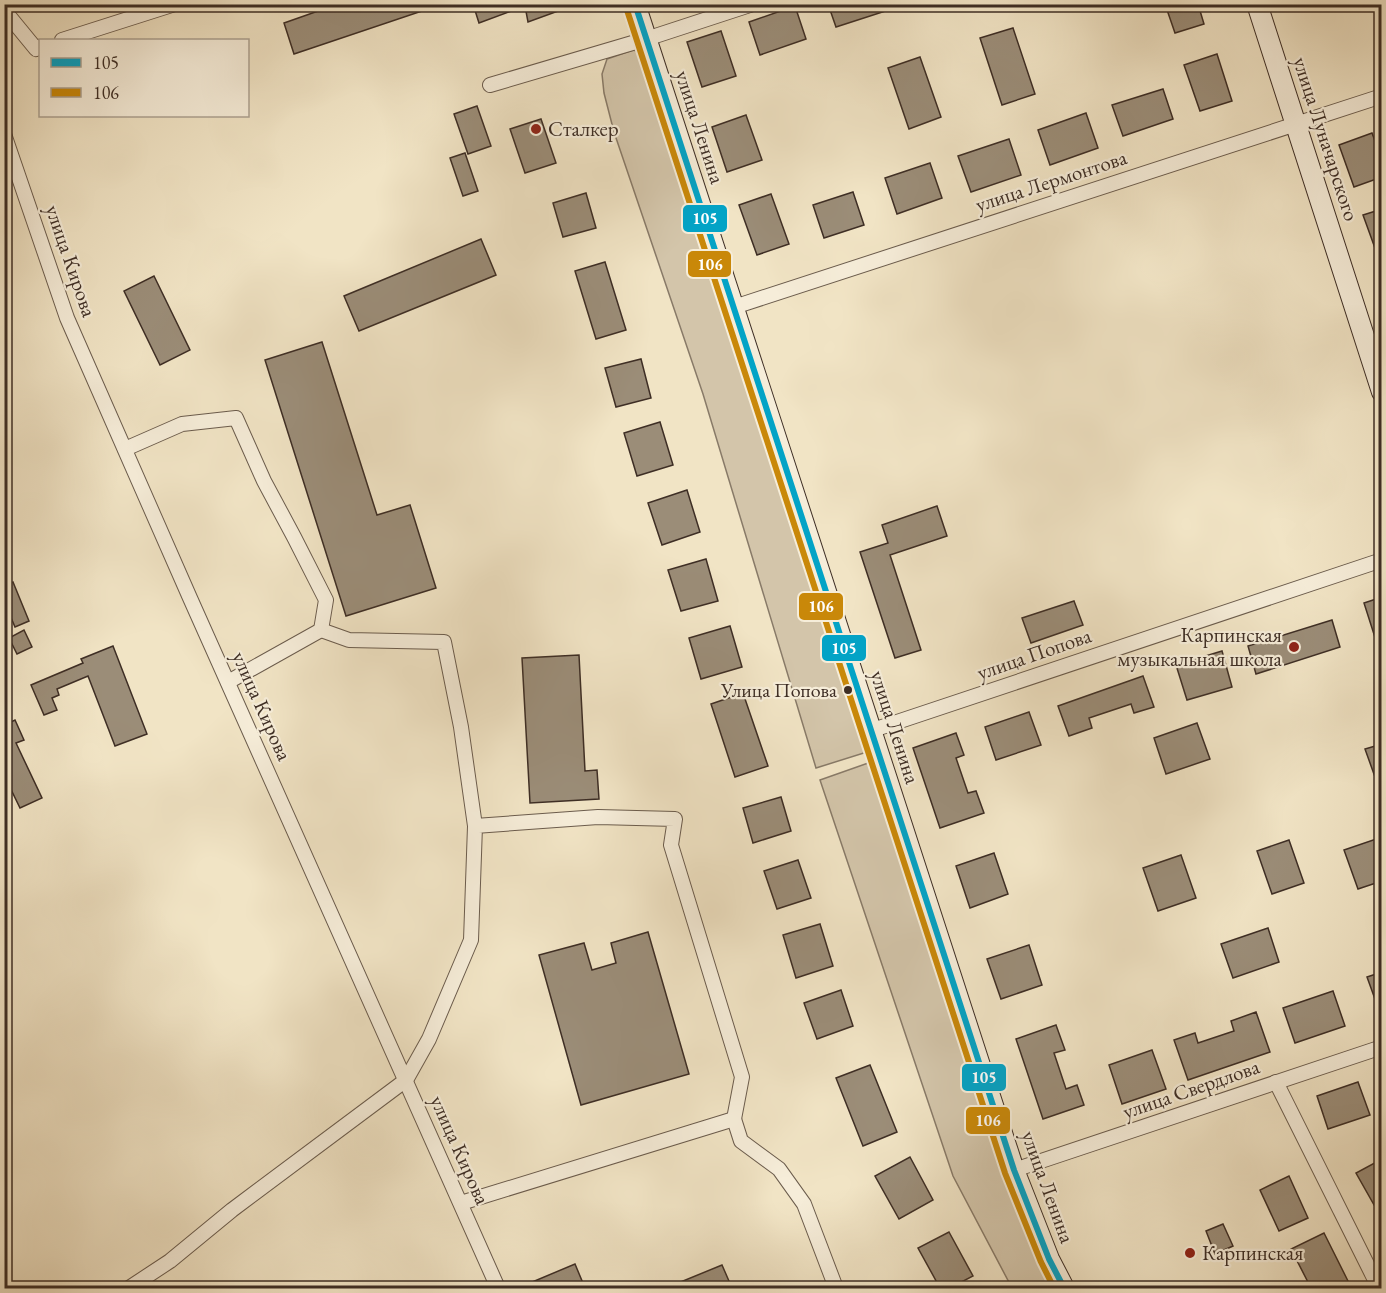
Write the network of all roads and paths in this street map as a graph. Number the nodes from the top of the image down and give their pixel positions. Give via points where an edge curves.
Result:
1 (175, 4) edge
2 (635, 4) edge
3 (753, 4) edge
4 (1257, 4) edge
5 (4, 10) edge
6 (65, 39) edge
7 (646, 39) junction
8 (39, 48) edge
9 (490, 85) dead end
10 (1382, 96) edge
11 (1295, 124) junction
12 (4, 134) edge
13 (734, 307) junction
14 (1382, 392) edge
15 (125, 449) junction
16 (1382, 560) edge
17 (321, 630) junction
18 (228, 682) junction
19 (870, 731) junction
20 (475, 826) junction
21 (1382, 1047) edge
22 (406, 1080) junction
23 (1276, 1082) junction
24 (735, 1119) junction
25 (1014, 1170) junction
26 (461, 1203) junction
27 (129, 1288) edge
28 (498, 1288) edge
29 (836, 1288) edge
30 (1064, 1288) edge
31 (1379, 1288) edge

1 - 6 street
2 - 7 street, улица Ленина
3 - 7 street
4 - 11 street, улица Луначарского
5 - 8 street via 36,49
7 - 9 street
7 - 13 street, улица Ленина
10 - 11 street, улица Лермонтова
11 - 13 street, улица Лермонтова
11 - 14 street, улица Луначарского
12 - 15 street, улица Кирова via 67,318
13 - 19 street, улица Ленина
15 - 17 street via 182,423 236,417 264,481 326,600
15 - 18 street, улица Кирова
16 - 19 street, улица Попова
17 - 18 street
17 - 20 street via 349,640 444,642
18 - 22 street, улица Кирова
19 - 25 street, улица Ленина
20 - 22 street via 471,940 429,1039
20 - 24 street via 598,817 675,819 671,845 742,1077
21 - 23 street, улица Свердлова
22 - 26 street, улица Кирова
22 - 27 street via 170,1261
23 - 25 street, улица Свердлова
23 - 31 street
24 - 26 street
24 - 29 street via 741,1142 779,1169 804,1204
25 - 30 street, улица Ленина
26 - 28 street, улица Кирова

